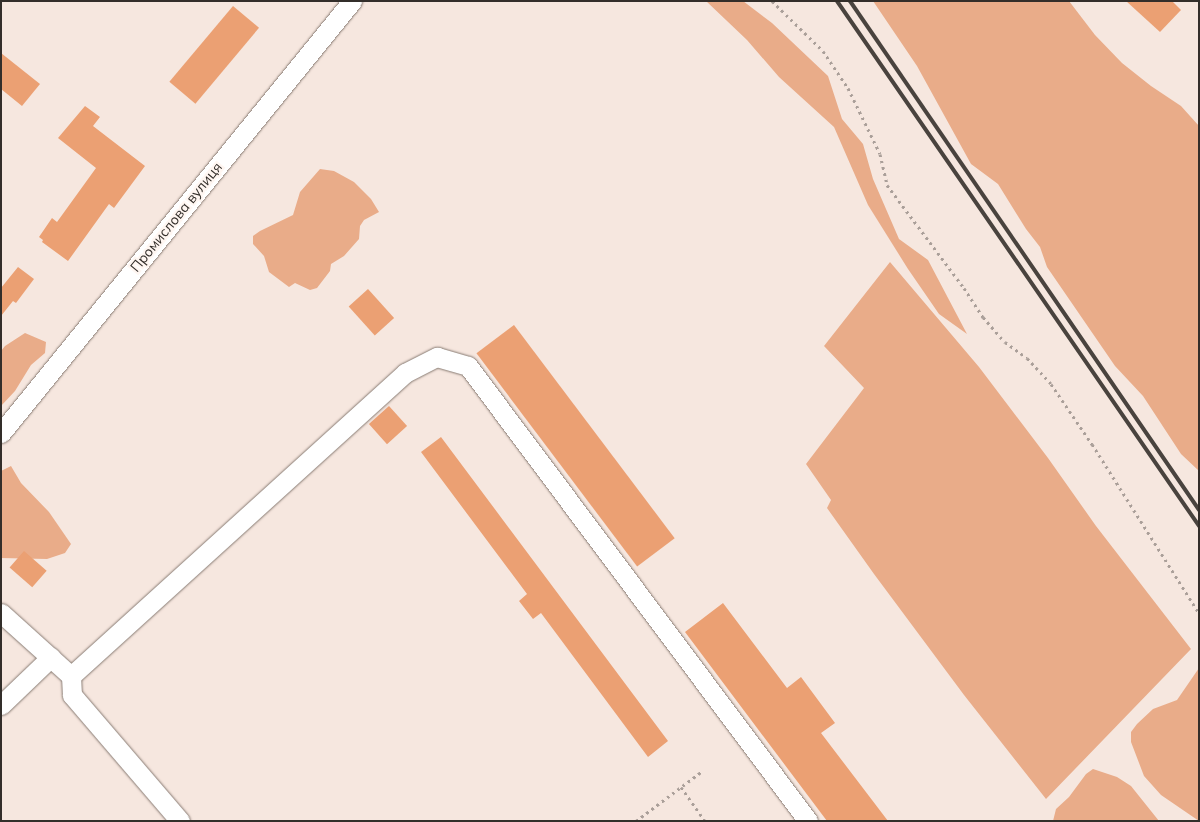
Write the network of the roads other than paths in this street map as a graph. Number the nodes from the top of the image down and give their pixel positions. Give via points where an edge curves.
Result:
1 (352, 1) edge
2 (1, 433) edge
3 (1, 612) edge
4 (50, 657) junction
5 (71, 676) junction
6 (1, 705) edge
7 (180, 821) edge
8 (808, 821) edge

1 - 2 street, Промислова вулиця
3 - 4 street
4 - 5 street
4 - 6 street
5 - 7 street via 72,695
5 - 8 street via 405,373 437,357 468,366

